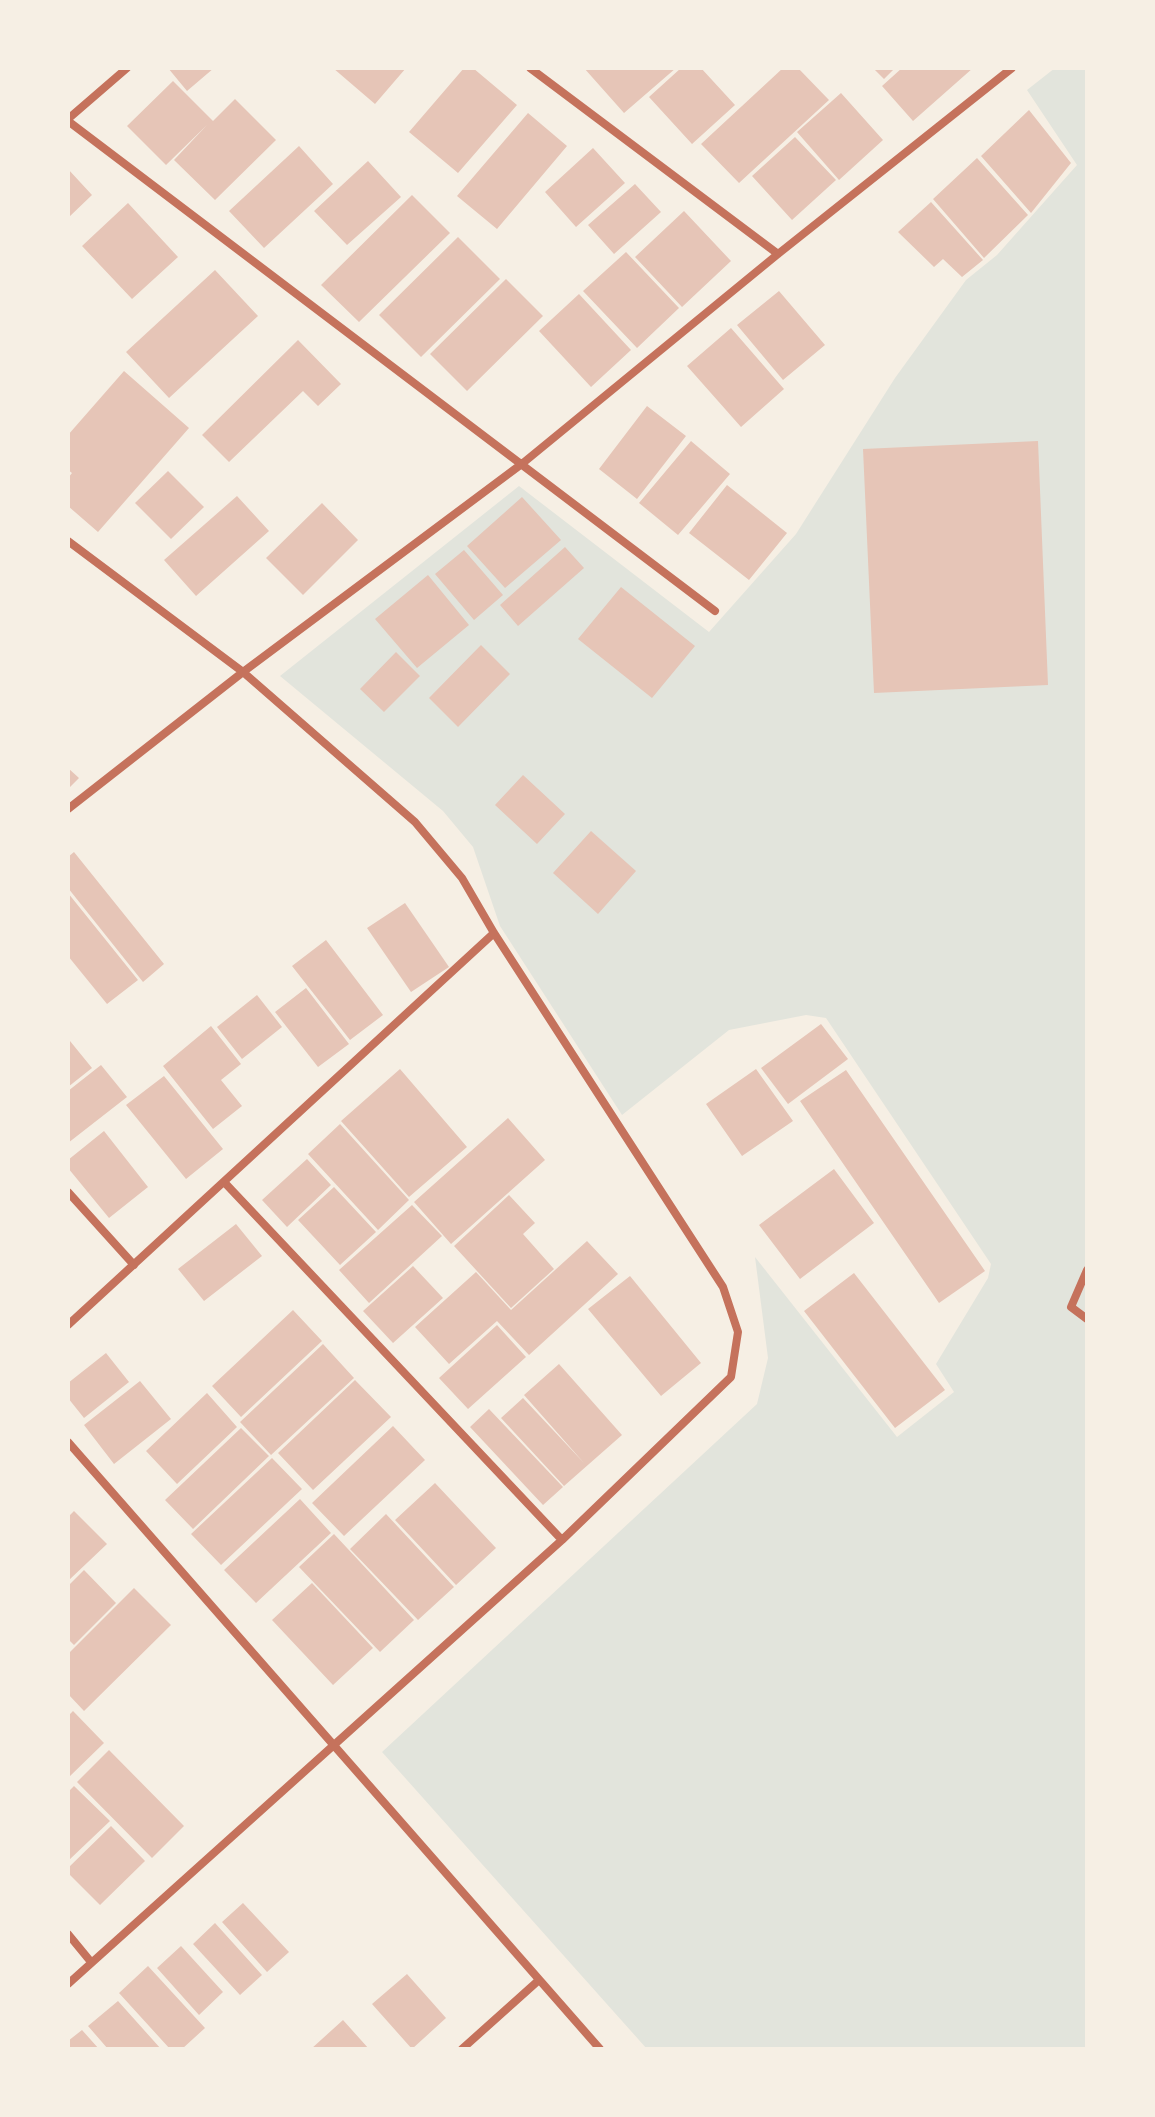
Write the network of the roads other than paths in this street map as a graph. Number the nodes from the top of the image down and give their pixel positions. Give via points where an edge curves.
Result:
1 (127, 68) edge
2 (530, 68) edge
3 (1012, 68) edge
4 (68, 120) edge
5 (778, 254) junction
6 (523, 463) junction
7 (68, 541) edge
8 (715, 611) dead end
9 (243, 672) junction
10 (68, 809) edge
11 (494, 933) junction
12 (225, 1183) junction
13 (68, 1192) edge
14 (134, 1265) junction
15 (1087, 1270) edge
16 (1087, 1319) edge
17 (68, 1325) edge
18 (68, 1442) edge
19 (562, 1540) junction
20 (332, 1747) junction
21 (68, 1934) edge
22 (91, 1962) junction
23 (539, 1980) junction
24 (68, 1984) edge
25 (462, 2049) edge
26 (600, 2049) edge

1 - 4 street
2 - 5 street
3 - 5 street
4 - 6 street
5 - 6 street
6 - 8 street
6 - 9 street
7 - 9 street
9 - 10 street
9 - 11 street via 415,822 462,878
11 - 12 street
11 - 19 street via 723,1287 738,1332 731,1377
12 - 14 street
12 - 19 street
13 - 14 street
14 - 17 street
15 - 16 street via 1071,1307
18 - 20 street
19 - 20 street
20 - 22 street
20 - 23 street
21 - 22 street
22 - 24 street
23 - 25 street
23 - 26 street

